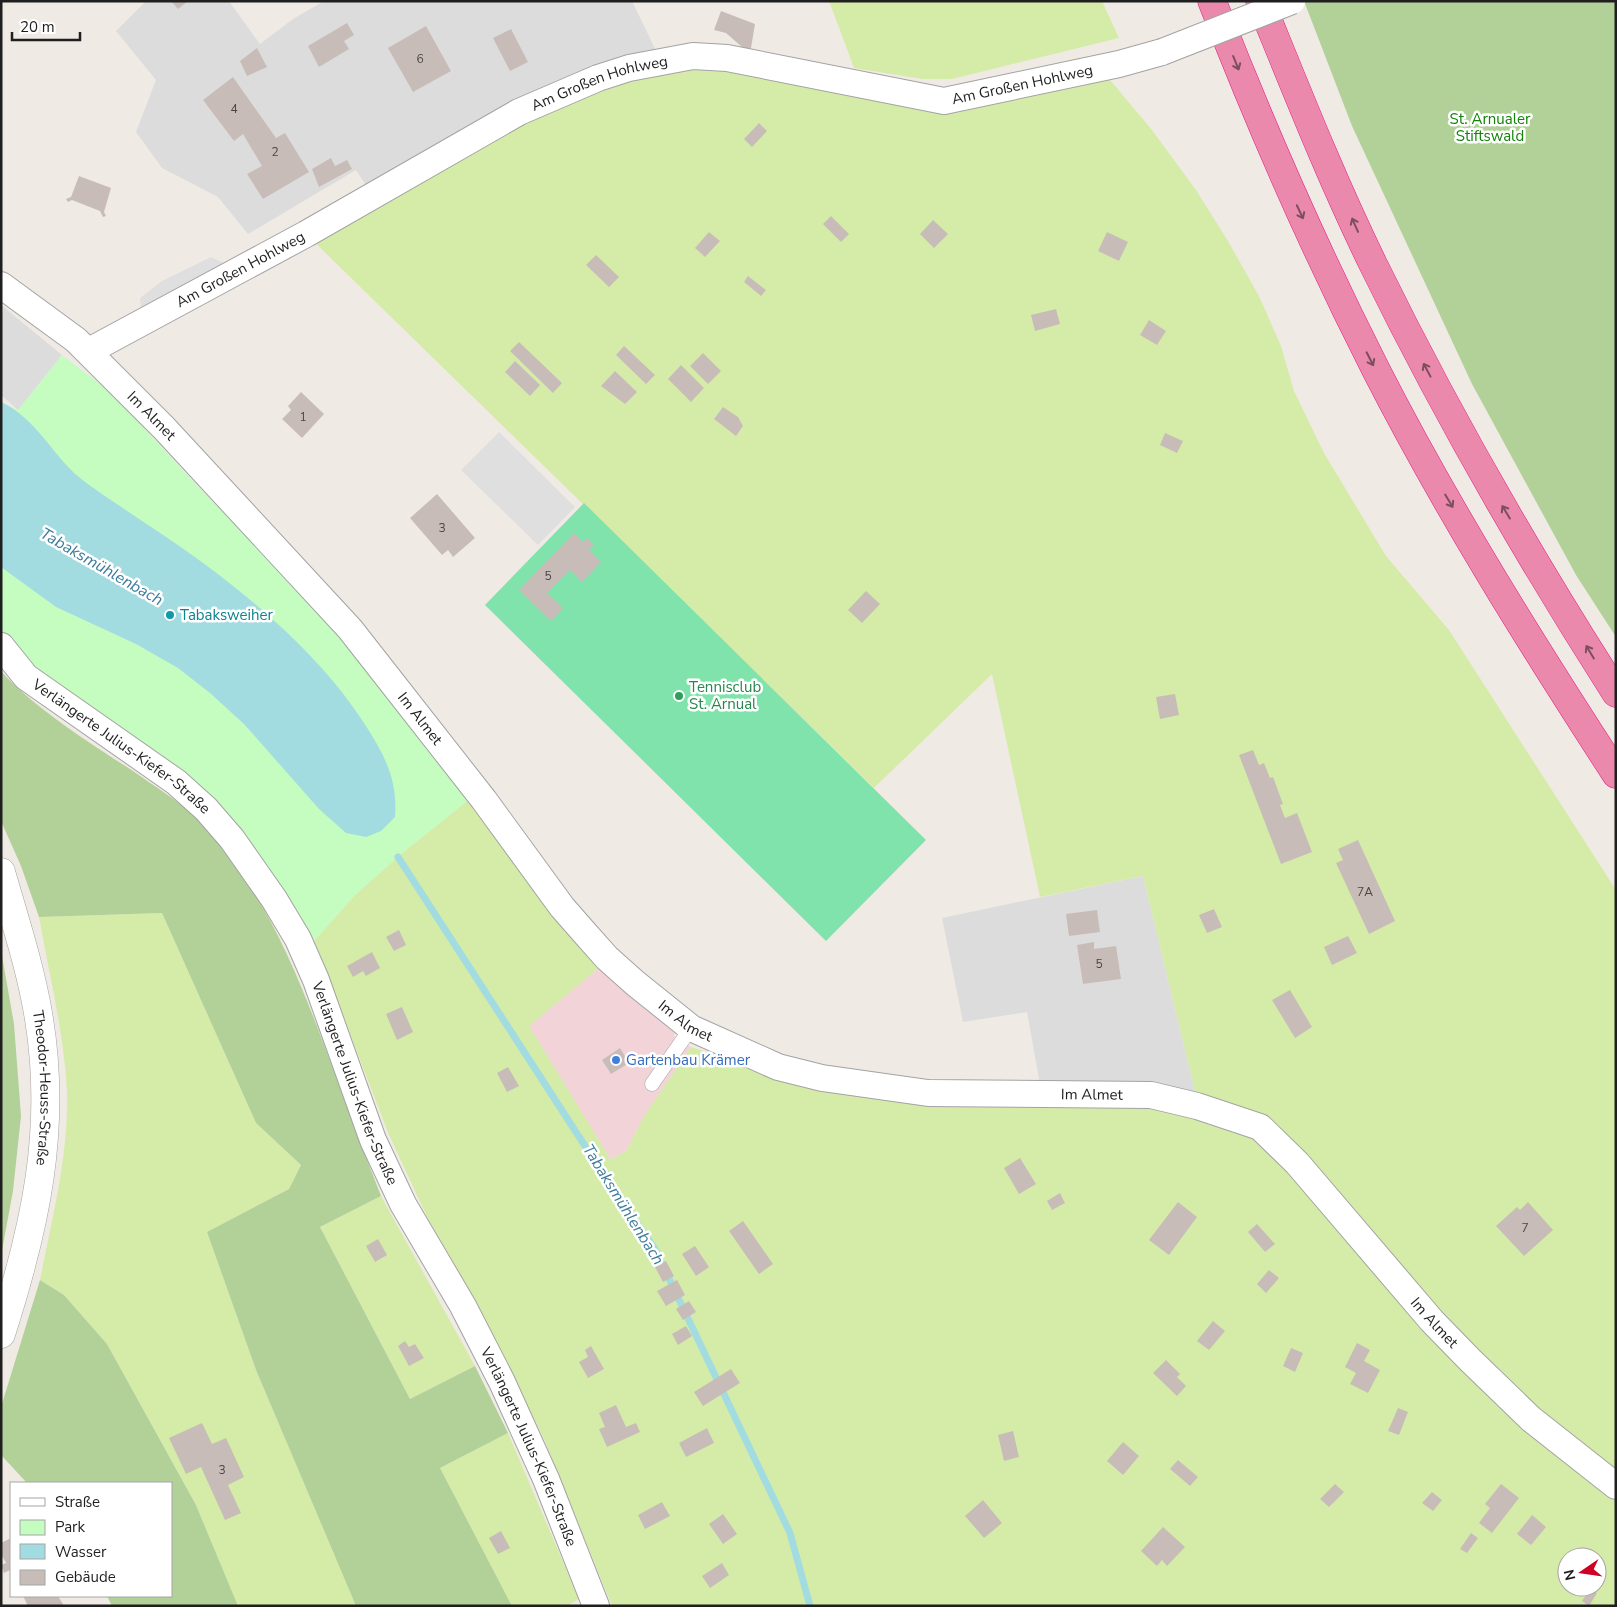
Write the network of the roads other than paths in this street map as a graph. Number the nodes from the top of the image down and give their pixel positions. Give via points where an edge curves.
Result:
1 (1212, 1) edge
2 (1260, 1) edge
3 (1292, 1) edge
4 (1, 285) edge
5 (89, 352) junction
6 (1, 646) edge
7 (1616, 693) edge
8 (1616, 774) edge
9 (1, 872) edge
10 (691, 1028) junction
11 (652, 1084) dead end
12 (1, 1334) edge
13 (1616, 1486) edge
14 (596, 1606) edge

1 -> 8 highway via 1290,189 1377,372 1439,484 1558,684
7 -> 2 highway via 1481,471 1414,346 1331,172
3 - 5 street, Am Großen Hohlweg, bridge via 1162,52 944,101 727,58 693,56 629,68 519,112 306,234
4 - 5 street, Im Almet
5 - 10 street, Im Almet via 350,629 582,931 614,964
6 - 14 street, Verlängerte Julius-Kiefer-Straße via 26,677 176,782 206,809 232,839 274,899 298,939 316,980 374,1140 403,1204 474,1326 502,1382 546,1479
9 - 12 street, Theodor-Heuss-Straße via 39,1019 46,1120 42,1174 17,1284
10 - 11 lane
10 - 13 street, Im Almet via 778,1067 822,1078 928,1093 1151,1095 1260,1127 1290,1156 1432,1321 1470,1360 1531,1419

